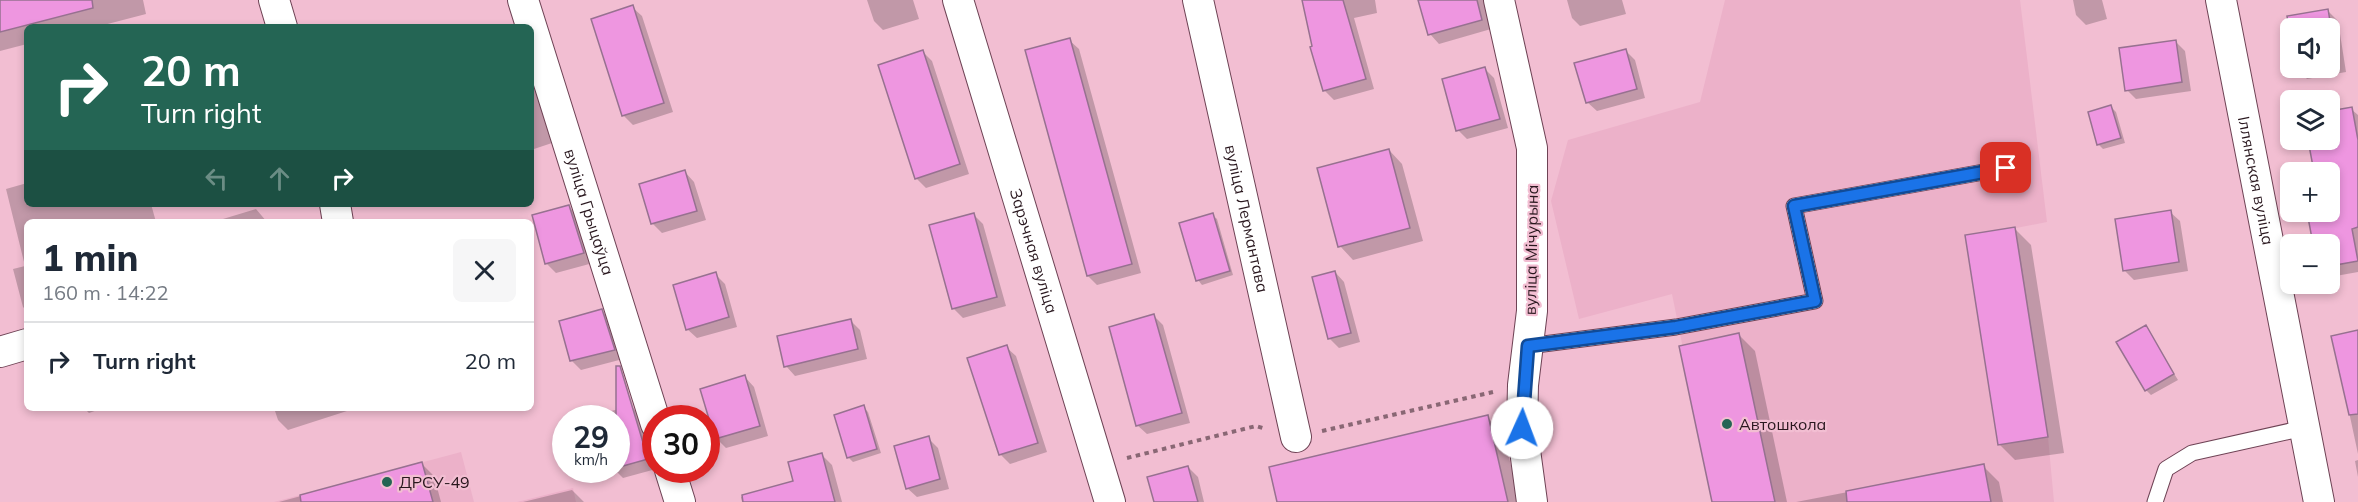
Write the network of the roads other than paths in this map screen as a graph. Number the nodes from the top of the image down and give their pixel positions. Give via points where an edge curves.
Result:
1 (274, 0) edge
2 (524, 0) edge
3 (958, 0) edge
4 (1198, 0) edge
5 (1499, 0) edge
6 (2221, 0) edge
7 (281, 24) edge
8 (531, 24) edge
9 (534, 32) edge
10 (2006, 168) dead end
11 (24, 345) edge
12 (1528, 346) junction
13 (0, 351) edge
14 (650, 405) edge
15 (2304, 428) junction
16 (1296, 437) dead end
17 (673, 483) edge
18 (680, 502) edge
19 (1110, 502) edge
20 (1532, 502) edge
21 (2155, 502) edge
22 (2319, 502) edge

1 - 7 street
2 - 8 street, вуліца Грыцаўца
3 - 19 street, Зарэчная вуліца
4 - 16 street, вуліца Лермантава
5 - 12 street, вуліца Мічурына via 1532,148 1532,311
6 - 15 street, Іллянская вуліца
9 - 14 street, вуліца Грыцаўца
10 - 12 lane via 1794,206 1815,301 1676,327
11 - 13 street
12 - 20 street, вуліца Мічурына via 1522,428
15 - 21 lane via 2192,453 2166,469
15 - 22 street, Іллянская вуліца
17 - 18 street

